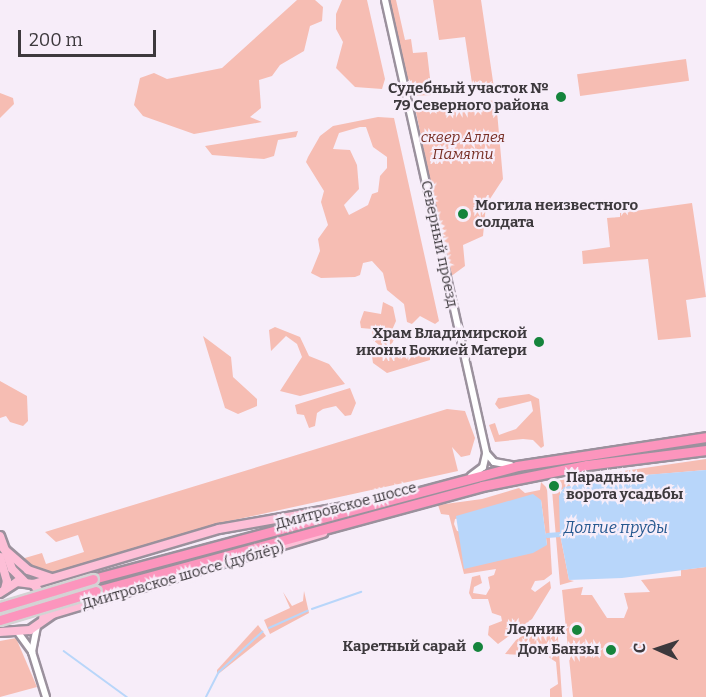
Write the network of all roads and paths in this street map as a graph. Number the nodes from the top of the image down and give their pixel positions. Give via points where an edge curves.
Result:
1 (385, 0) edge
2 (706, 438) edge
3 (706, 450) edge
4 (486, 453) junction
5 (517, 466) junction
6 (469, 477) junction
7 (369, 503) junction
8 (369, 516) junction
9 (0, 536) edge
10 (2, 553) edge
11 (54, 578) junction
12 (29, 583) junction
13 (2, 592) edge
14 (0, 607) edge
15 (0, 619) edge
16 (43, 620) junction
17 (37, 627) junction
18 (16, 631) junction
19 (0, 632) edge
20 (32, 652) junction
21 (46, 697) edge

1 - 4 street, Северный проезд
2 - 5 highway, Дмитровское шоссе
3 - 8 highway, Дмитровское шоссе via 547,472
4 - 5 street via 497,463
4 - 6 street via 483,467
5 - 6 highway, Дмитровское шоссе
6 - 7 highway, Дмитровское шоссе
7 - 11 main road, Дмитровское шоссе (дублёр) via 219,529
7 - 14 highway, Дмитровское шоссе, bridge
8 - 15 highway, Дмитровское шоссе, bridge
8 - 16 main road, Дмитровское шоссе (дублёр)
9 - 10 main road
10 - 11 main road via 28,570
10 - 12 main road via 12,569
10 - 13 main road via 7,581
11 - 12 main road, Дмитровское шоссе (дублёр)
12 - 13 main road, Дмитровское шоссе (дублёр)
12 - 16 main road via 45,598
15 - 18 main road
16 - 17 main road
17 - 18 main road
17 - 20 street
18 - 19 main road
18 - 20 street
20 - 21 street

